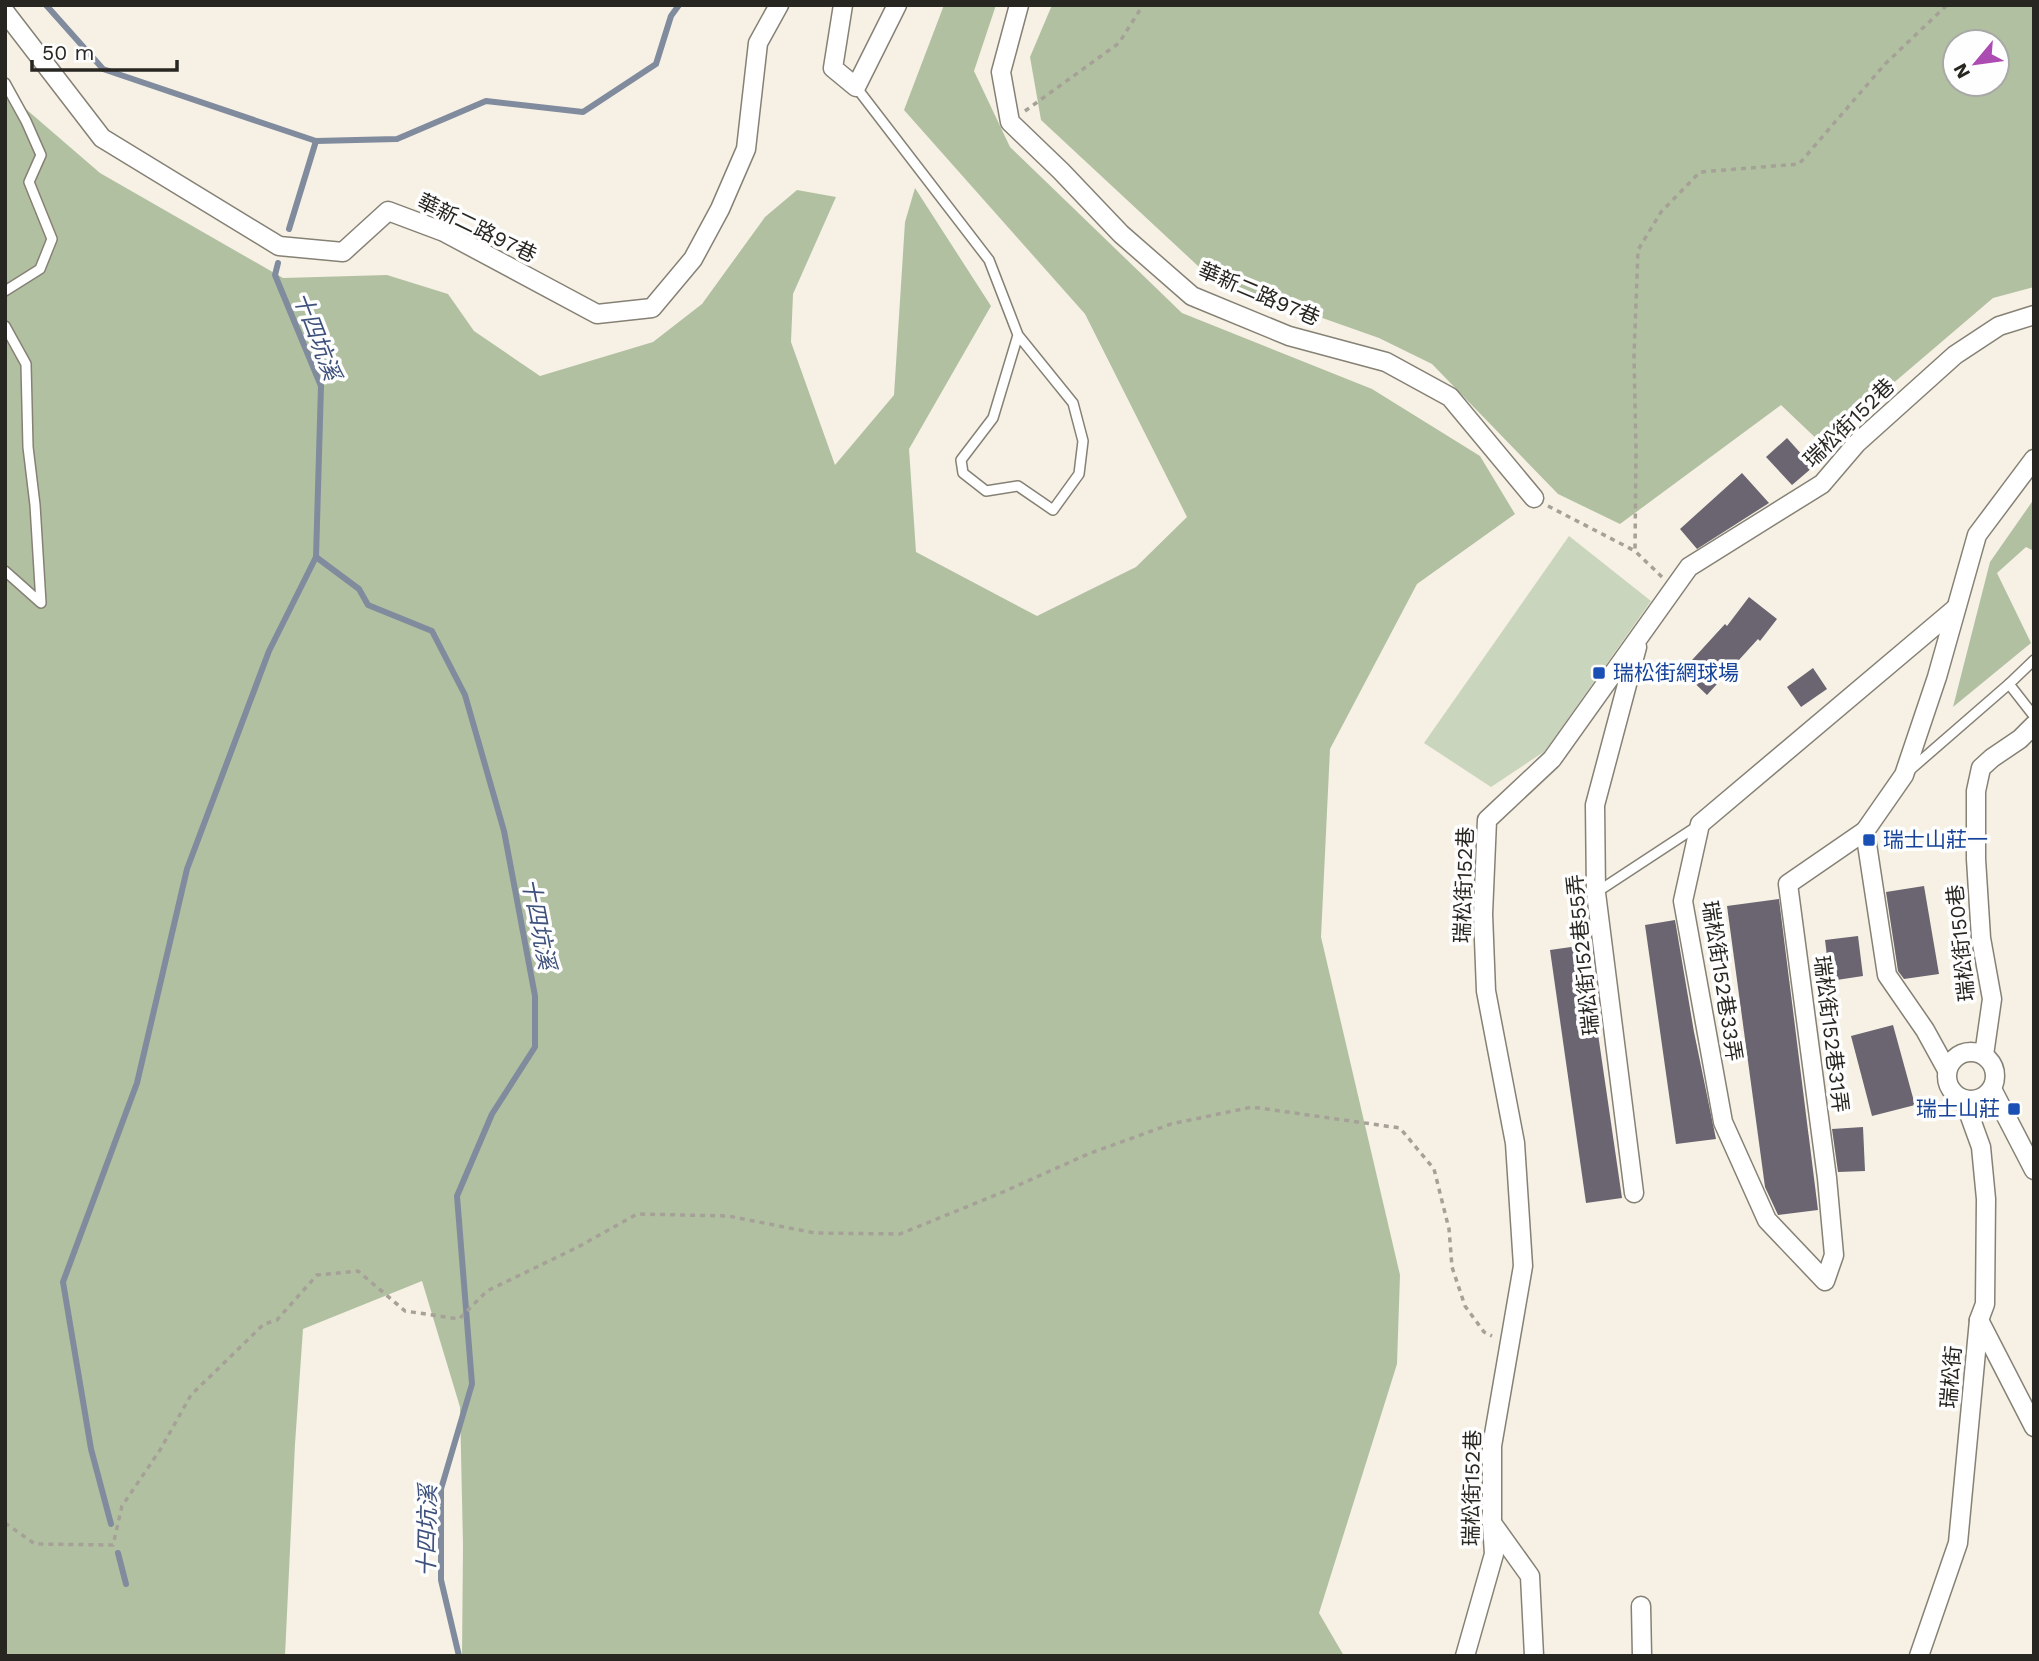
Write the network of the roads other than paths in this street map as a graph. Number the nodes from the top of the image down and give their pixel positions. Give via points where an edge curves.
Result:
1 (779, 5) edge
2 (842, 5) edge
3 (897, 5) edge
4 (1019, 5) edge
5 (5, 12) edge
6 (5, 83) edge
7 (856, 87) junction
8 (5, 291) edge
9 (2034, 315) edge
10 (5, 326) edge
11 (1018, 335) junction
12 (2034, 458) edge
13 (1534, 498) road end
14 (5, 571) edge
15 (1956, 608) junction
16 (1641, 633) junction
17 (2034, 660) edge
18 (2008, 684) junction
19 (2034, 716) edge
20 (2034, 725) edge
21 (1904, 775) junction
22 (1700, 824) junction
23 (1865, 831) junction
24 (1596, 893) junction
25 (1984, 1055) junction
26 (1947, 1070) junction
27 (1992, 1089) junction
28 (1964, 1100) junction
29 (2034, 1170) edge
30 (1634, 1193) dead end
31 (1825, 1281) joint
32 (1979, 1320) junction
33 (2034, 1427) edge
34 (1492, 1523) junction
35 (1642, 1606) dead end
36 (1465, 1656) edge
37 (1534, 1656) edge
38 (1642, 1656) edge
39 (1919, 1656) edge

1 - 5 street, 華新二路97巷 via 758,43 747,149 693,259 652,308 597,314 444,232 388,211 343,252 279,246 102,138
2 - 7 street via 832,68
3 - 7 street
4 - 13 street, 華新二路97巷 via 1000,72 1010,122 1121,234 1192,296 1289,336 1386,362 1450,397
6 - 8 lane via 41,155 29,182 52,239 40,269
7 - 11 lane via 989,260
9 - 16 street, 瑞松街152巷 via 1999,326 1955,355 1857,443 1822,484 1689,567
10 - 14 lane via 26,364 41,603
11 - 11 lane via 1073,403 1083,441 1079,474 1053,510 1018,486 986,491 963,473 961,460 993,418
12 - 15 street via 1978,535
15 - 21 street
15 - 22 street
16 - 24 street, 瑞松街152巷55弄 via 1595,805
16 - 34 street, 瑞松街152巷 via 1552,758 1487,820 1486,991 1515,1143 1523,1266 1492,1446
17 - 18 lane
18 - 19 lane
18 - 21 lane
20 - 25 street, 瑞松街150巷 via 1981,768 1976,791 1981,938 1992,999
21 - 23 street
22 - 24 lane
22 - 31 street, 瑞松街152巷33弄 via 1683,901 1723,1122 1767,1220
23 - 26 street via 1887,975
23 - 31 street, 瑞松街152巷31弄 via 1788,884 1827,1178 1833,1255
24 - 30 street, 瑞松街152巷55弄
25 - 26 street via 1961,1054
25 - 27 street via 1996,1074
26 - 28 street, 瑞松街 via 1952,1091
27 - 28 street via 1979,1099
27 - 29 street
28 - 32 street, 瑞松街 via 1981,1147 1986,1199 1985,1304
32 - 33 street
32 - 39 street, 瑞松街 via 1958,1543
34 - 36 street, 瑞松街152巷 via 1494,1555
34 - 37 street via 1530,1576
35 - 38 street

